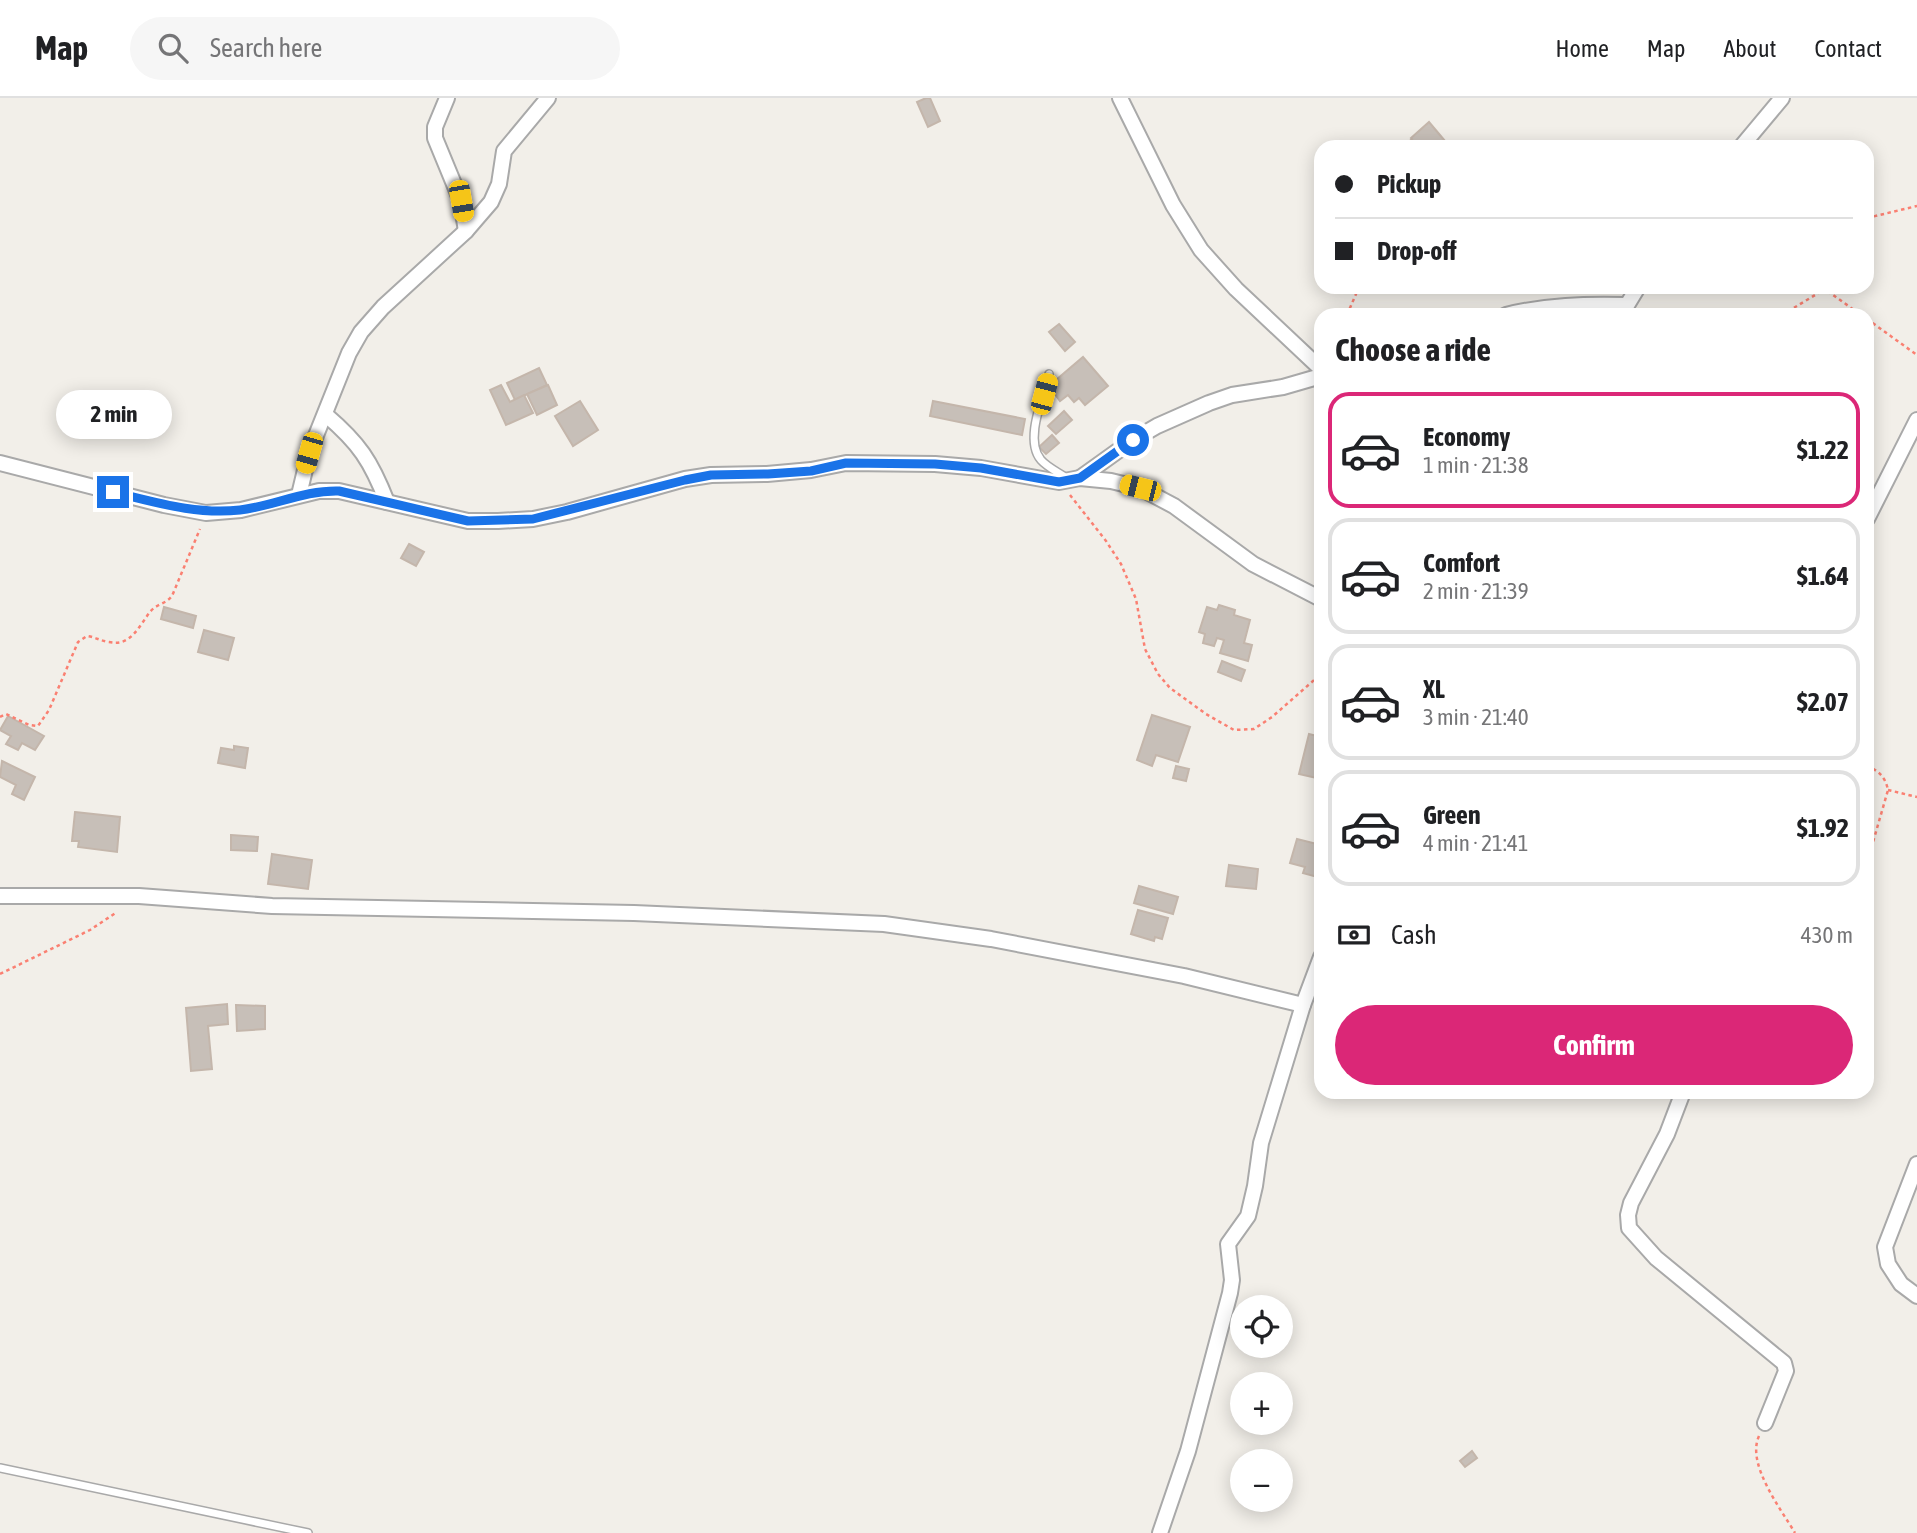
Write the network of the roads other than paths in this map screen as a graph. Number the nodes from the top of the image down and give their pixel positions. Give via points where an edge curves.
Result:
1 (447, 98) edge
2 (548, 98) edge
3 (1120, 98) edge
4 (1782, 98) edge
5 (1747, 140) edge
6 (466, 231) junction
7 (1545, 308) edge
8 (1608, 308) edge
9 (1314, 362) edge
10 (1049, 374) dead end
11 (1314, 378) edge
12 (326, 415) junction
13 (1917, 420) edge
14 (0, 463) edge
15 (1069, 480) junction
16 (299, 495) junction
17 (387, 502) junction
18 (1874, 505) edge
19 (1314, 595) edge
20 (0, 896) edge
21 (1314, 976) edge
22 (1303, 1005) junction
23 (1680, 1099) edge
24 (1917, 1164) edge
25 (1917, 1296) edge
26 (1765, 1423) road end
27 (0, 1468) edge
28 (308, 1533) edge
29 (1160, 1533) edge

1 - 6 street via 435,138 461,201
2 - 6 street via 510,141 496,193
3 - 9 street via 1200,250
4 - 5 street
6 - 12 street via 361,332
7 - 8 street via 1579,304
10 - 15 lane via 1034,447 1043,462
11 - 15 street via 1209,403 1157,426
12 - 16 street via 309,453
12 - 17 street via 360,447
13 - 18 street
14 - 16 street via 206,513 261,506
15 - 17 street via 935,464 846,463 811,471 711,475 533,519 468,521
15 - 19 street via 1111,481 1140,488 1174,506 1254,564
16 - 17 street via 339,491
20 - 22 street via 139,896 272,906 884,924 1184,976
21 - 22 street
22 - 29 street via 1261,1143 1248,1216 1228,1244 1230,1293 1188,1451
23 - 26 street via 1631,1203 1629,1228 1671,1272 1784,1363 1786,1371
24 - 25 street via 1885,1247 1888,1264 1901,1284
27 - 28 lane

